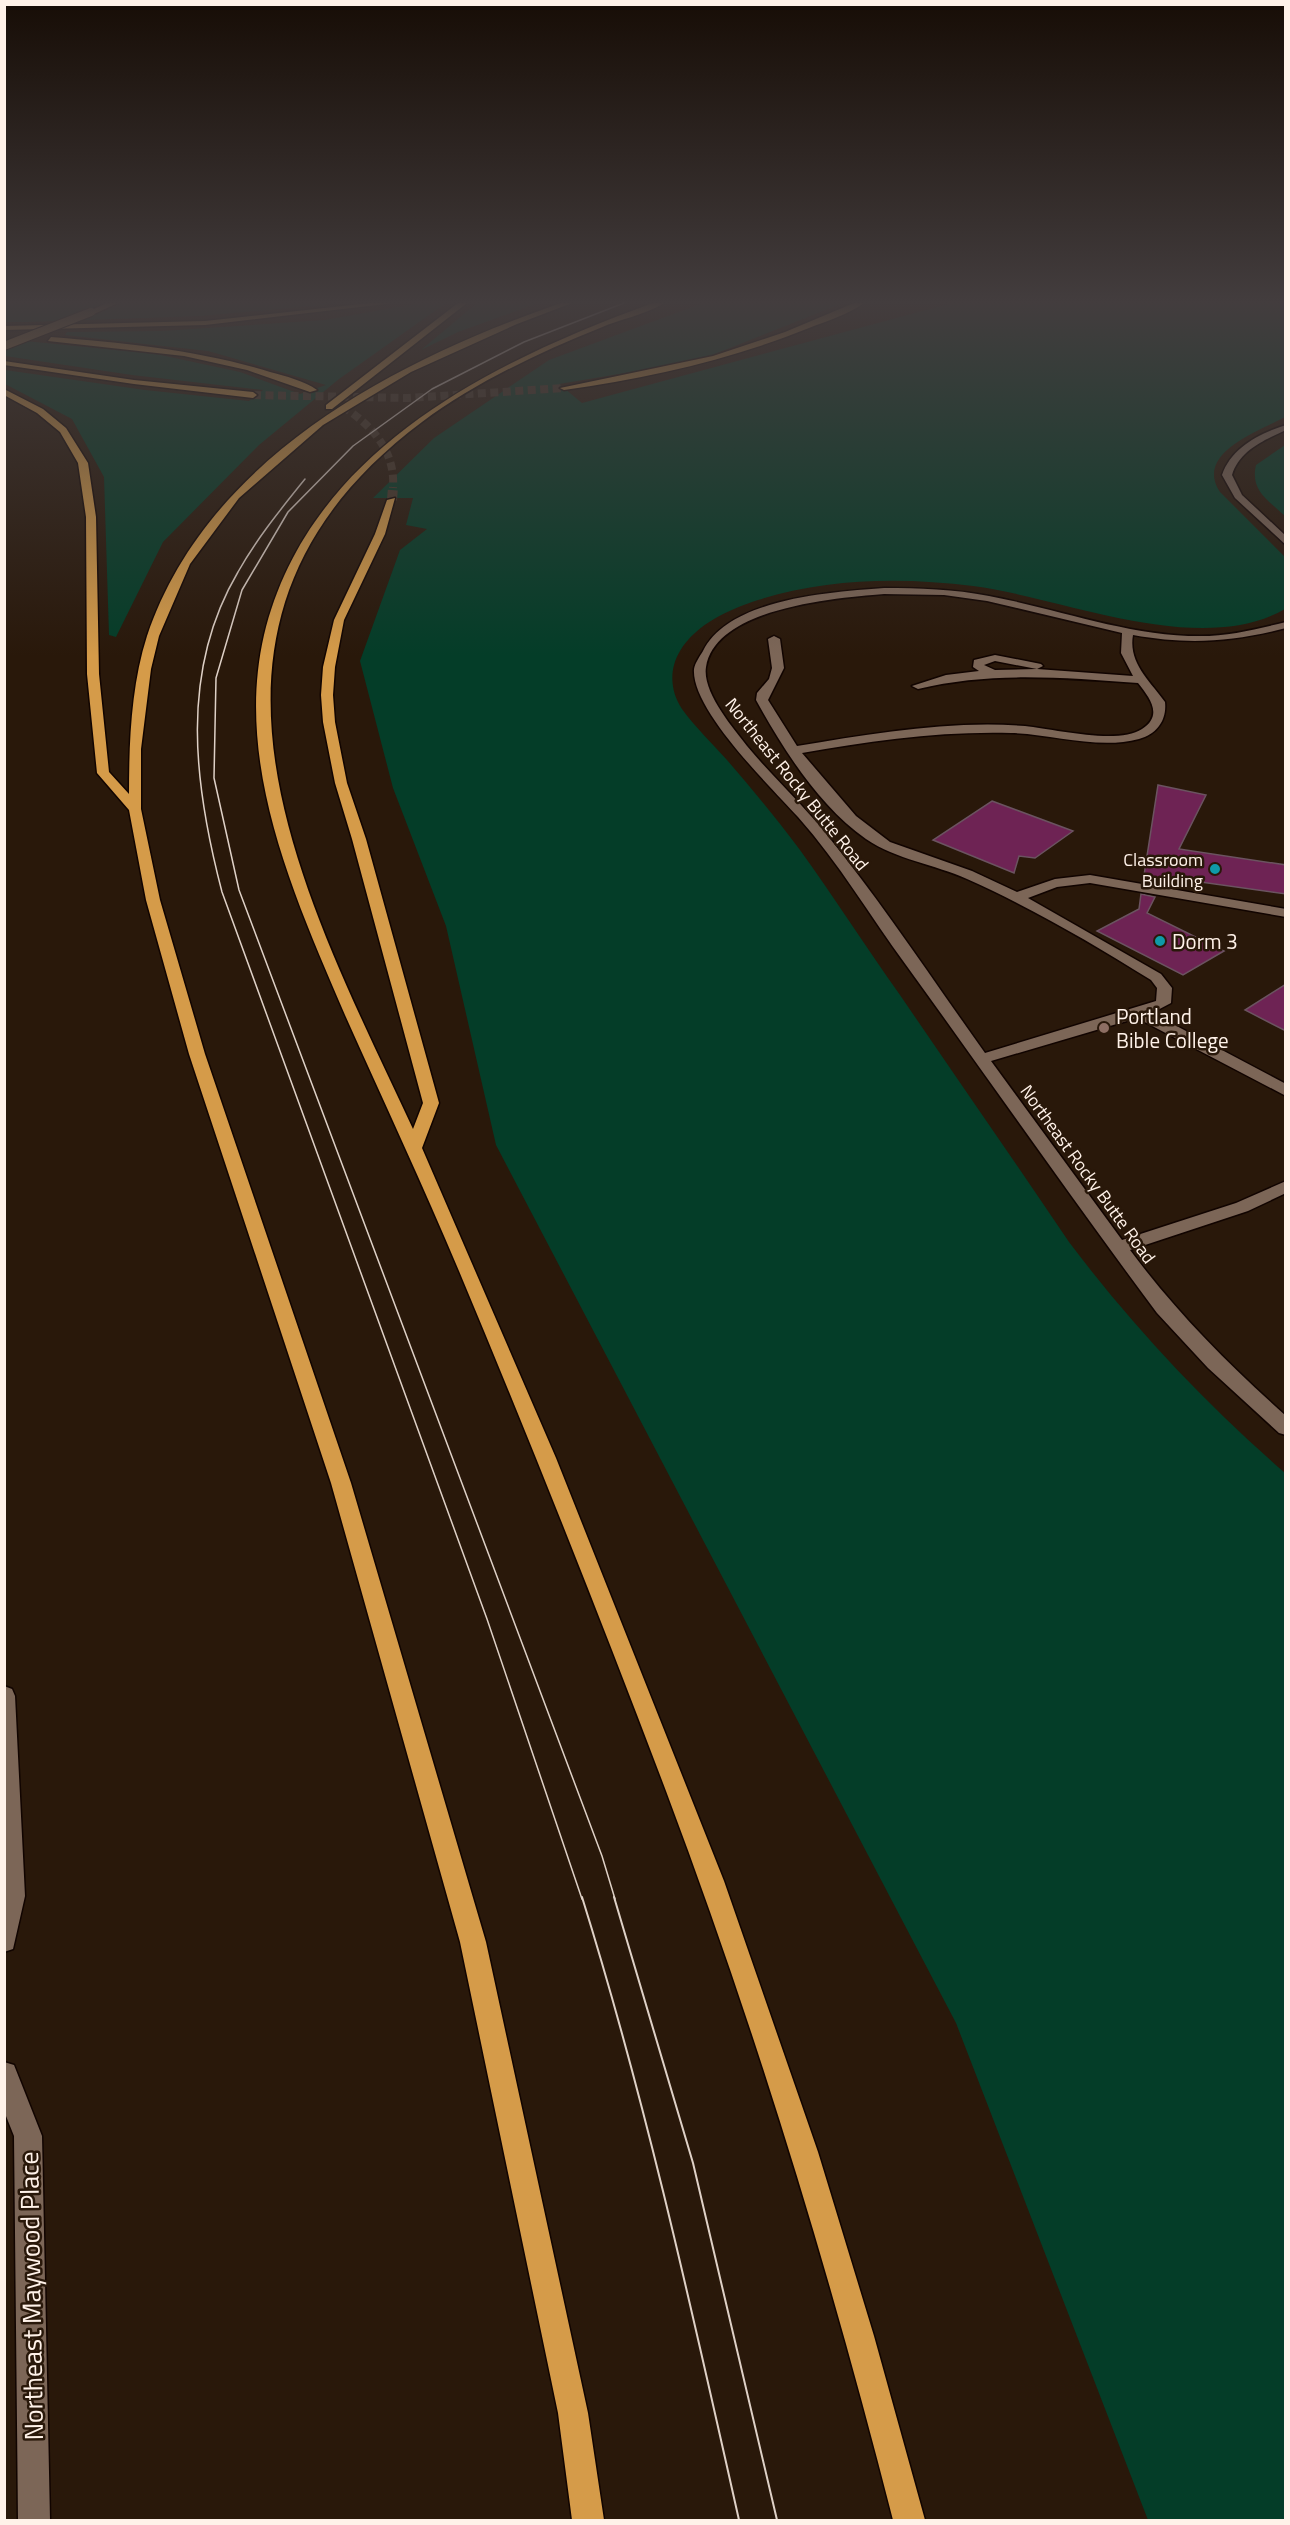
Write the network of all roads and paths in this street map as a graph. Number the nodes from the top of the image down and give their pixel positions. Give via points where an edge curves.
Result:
1 (52, 421) edge
2 (324, 421) edge
3 (422, 421) edge
4 (320, 423) joint
5 (1286, 427) edge
6 (392, 500) tunnel mouth
7 (1286, 542) edge
8 (1286, 625) edge
9 (1128, 633) junction
10 (774, 639) dead end
11 (1142, 680) junction
12 (918, 686) dead end
13 (796, 750) junction
14 (135, 809) junction
15 (1015, 898) junction
16 (1286, 913) edge
17 (1140, 1012) junction
18 (983, 1059) junction
19 (1286, 1091) edge
20 (414, 1148) junction
21 (1286, 1186) edge
22 (1118, 1248) junction
23 (1286, 1428) edge
24 (4, 1696) edge
25 (4, 1940) edge
26 (4, 2075) edge
27 (34, 2520) edge
28 (588, 2520) edge
29 (909, 2520) edge

1 - 14 highway via 63,430 83,463 91,518 93,674 103,773
2 - 4 highway
3 - 20 highway via 354,480 319,522 288,579 271,630 264,678 264,732 278,813 291,858 330,962
4 - 14 highway via 236,496 202,540 171,591 145,669 135,749
5 - 7 street via 1238,456 1227,475 1238,496
6 - 20 highway via 339,620 328,667 327,695 341,783 431,1103
8 - 9 street, Northeast Rocky Butte Road via 1256,633 1207,638
9 - 11 street via 1124,643 1128,658
9 - 18 street, Northeast Rocky Butte Road via 964,594 855,592 799,601 749,617 717,639 700,667 701,687 710,706 817,832
10 - 13 street via 777,678 763,693 762,700
11 - 12 street via 1057,672 991,672 960,674
11 - 13 street via 1159,702 1160,715 1153,727 1136,736 1114,738 993,729 870,738
13 - 15 street via 819,783 869,836 906,854 977,878
14 - 28 highway via 153,900 197,1053 341,1483 473,1942 573,2413
15 - 16 street via 1056,883 1090,879
15 - 17 street via 1156,977 1165,988 1163,1003
17 - 18 street
17 - 19 street
18 - 22 street, Northeast Rocky Butte Road
20 - 29 highway via 463,1258 617,1638 736,1945 803,2144 871,2372
21 - 22 street via 1232,1211
22 - 23 street, Northeast Rocky Butte Road via 1164,1308 1215,1363
24 - 25 street via 12,1896
26 - 27 street, Northeast Maywood Place via 28,2136

